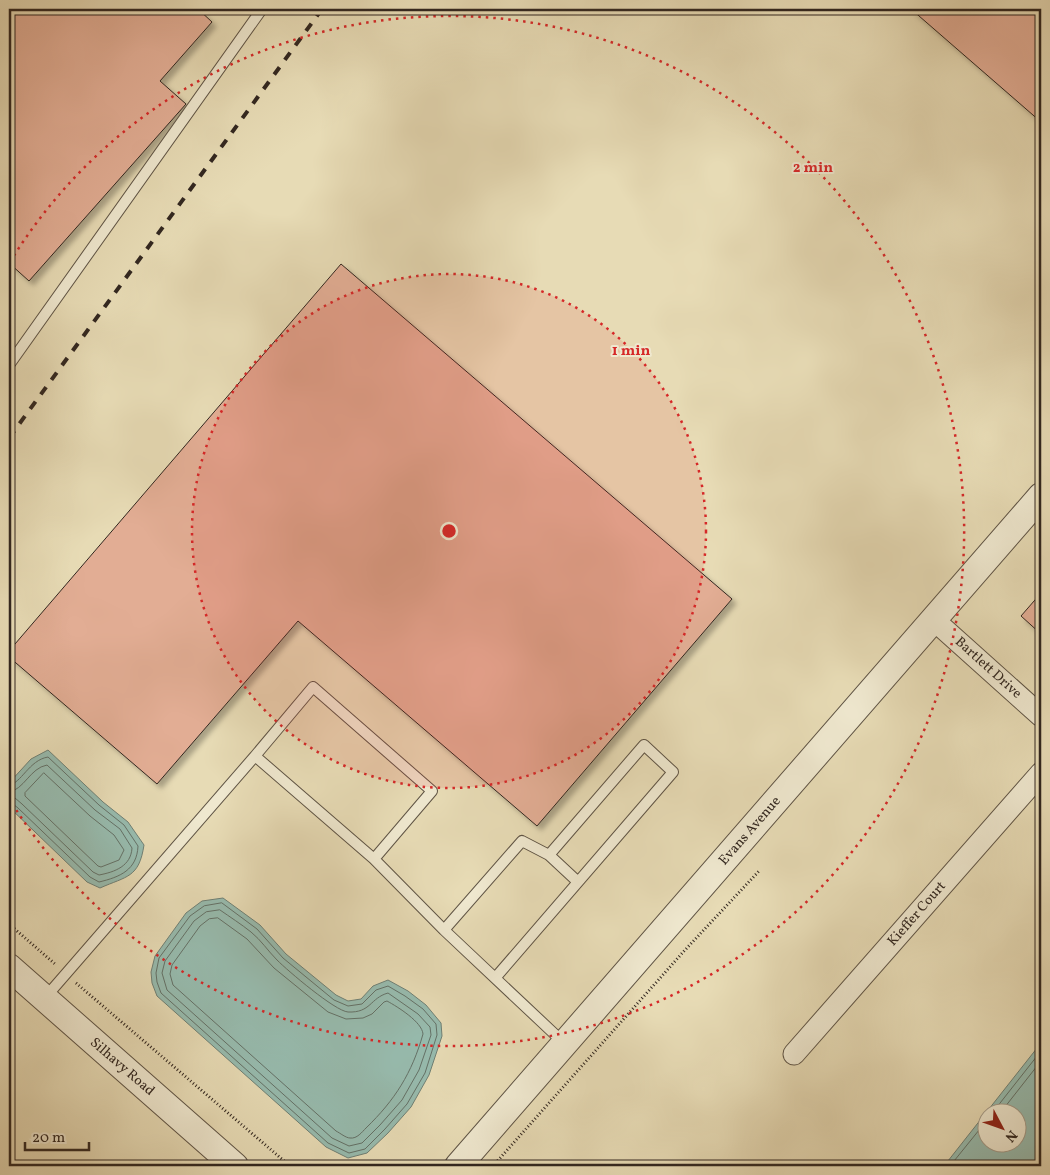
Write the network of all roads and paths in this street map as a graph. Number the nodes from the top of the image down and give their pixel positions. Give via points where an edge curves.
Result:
1 (262, 9) edge
2 (9, 365) edge
3 (1041, 496) edge
4 (934, 620) junction
5 (1041, 716) edge
6 (255, 756) junction
7 (1041, 773) edge
8 (549, 855) junction
9 (374, 859) junction
10 (760, 870) dead end
11 (578, 882) junction
12 (9, 924) edge
13 (444, 930) junction
14 (9, 967) edge
15 (66, 974) junction
16 (496, 976) junction
17 (44, 998) junction
18 (565, 1044) junction
19 (794, 1054) dead end
20 (235, 1166) edge
21 (290, 1166) edge
22 (458, 1166) edge
23 (493, 1166) edge

1 - 2 lane
3 - 4 street, Evans Avenue
4 - 5 street, Bartlett Drive
4 - 18 street, Evans Avenue
6 - 9 lane
6 - 9 lane via 313,687 432,791
6 - 15 lane
7 - 19 street, Kieffer Court
8 - 11 lane
8 - 11 lane via 644,745 673,772
8 - 13 lane via 522,842
9 - 13 lane
10 - 23 path
11 - 16 lane
12 - 15 path
13 - 16 lane
14 - 17 street, Silhavy Road
15 - 17 lane
15 - 21 path
16 - 18 lane
17 - 20 street, Silhavy Road
18 - 22 street, Evans Avenue

